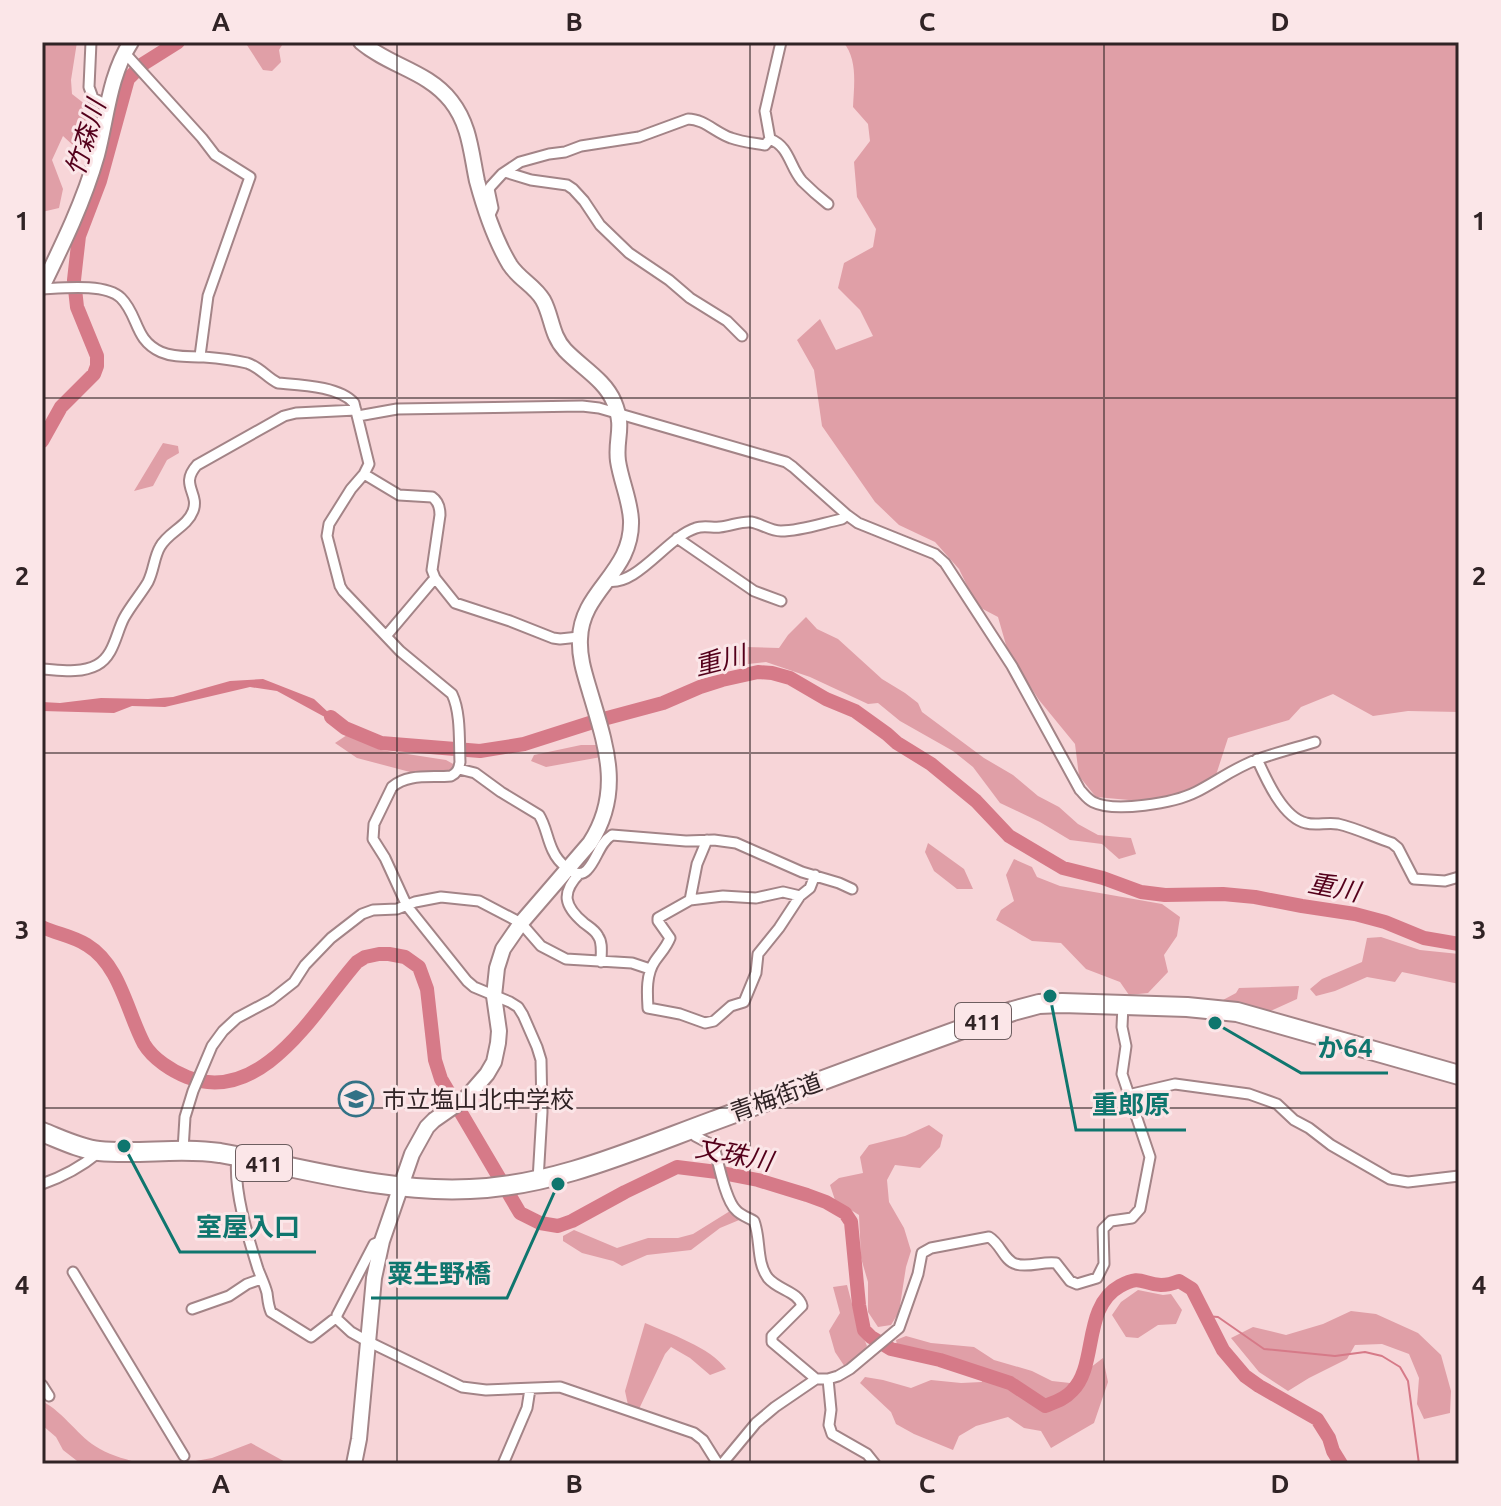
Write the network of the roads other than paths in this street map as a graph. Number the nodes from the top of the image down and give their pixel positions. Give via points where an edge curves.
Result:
1 (91, 42) edge
2 (361, 42) edge
3 (781, 42) edge
4 (130, 52) edge
5 (107, 105) junction
6 (770, 139) junction
7 (505, 172) junction
8 (828, 204) dead end
9 (489, 217) junction
10 (42, 288) edge
11 (742, 336) dead end
12 (200, 356) junction
13 (357, 413) junction
14 (618, 414) junction
15 (364, 474) junction
16 (847, 515) junction
17 (677, 538) junction
18 (435, 578) junction
19 (607, 581) junction
20 (781, 601) dead end
21 (386, 636) junction
22 (579, 637) junction
23 (42, 669) edge
24 (1315, 742) dead end
25 (1257, 759) junction
26 (460, 766) junction
27 (707, 840) junction
28 (574, 871) junction
29 (815, 875) junction
30 (1459, 877) edge
31 (852, 889) dead end
32 (800, 896) junction
33 (690, 900) junction
34 (407, 906) junction
35 (521, 923) junction
36 (601, 962) junction
37 (650, 969) junction
38 (494, 996) junction
39 (1123, 1005) junction
40 (1459, 1075) edge
41 (1128, 1095) junction
42 (690, 1129) junction
43 (42, 1132) edge
44 (183, 1150) junction
45 (100, 1151) junction
46 (237, 1157) junction
47 (1459, 1176) edge
48 (531, 1182) junction
49 (42, 1184) edge
50 (399, 1186) junction
51 (382, 1241) junction
52 (73, 1272) dead end
53 (261, 1279) junction
54 (192, 1309) dead end
55 (337, 1319) junction
56 (367, 1341) junction
57 (816, 1379) junction
58 (828, 1379) junction
59 (42, 1385) edge
60 (530, 1389) junction
61 (49, 1396) dead end
62 (184, 1456) dead end
63 (354, 1464) edge
64 (503, 1464) edge
65 (720, 1464) edge
66 (875, 1464) edge

1 - 5 street via 89,87 93,98
2 - 9 street via 431,82 450,99 466,127
3 - 6 street via 765,111
4 - 5 street
4 - 12 street via 215,155 250,177 208,296
5 - 10 street via 82,199
6 - 7 street via 765,145 733,139 688,119 639,137 530,158
6 - 8 street via 789,154 802,181
7 - 9 street via 489,189
7 - 11 street via 573,189 629,253
9 - 14 street via 510,264 543,300 558,342 605,387
10 - 12 street via 96,288 121,298 140,336 152,347 163,354
12 - 13 street via 248,364 278,383 346,396
13 - 14 street via 582,406
13 - 15 street via 369,464
13 - 23 street via 284,416 197,465 188,482 192,513 161,544 148,582 103,661 75,671
14 - 16 street via 786,462
14 - 19 street via 618,463 631,531 618,569
15 - 18 street via 399,495 436,499 440,515 432,565
15 - 21 street via 331,518 327,536 343,591
16 - 17 street via 781,531 752,522 697,527
16 - 25 street via 945,563 1012,666 1080,790 1093,802 1127,807 1178,800
17 - 19 street via 622,581
17 - 20 street via 754,591
18 - 21 street
18 - 22 street via 460,606 553,638
19 - 22 street via 589,605
21 - 26 street via 455,699
22 - 28 street via 610,786 599,829
24 - 25 street
25 - 30 street via 1269,788 1299,821 1339,824 1392,843 1414,879
26 - 28 street via 539,815 553,853
26 - 34 street via 451,776 396,783 374,824 373,839
27 - 28 street via 612,835 587,871
27 - 29 street via 744,845
27 - 33 street
28 - 35 street
28 - 36 street via 567,891 569,906 597,933
29 - 31 street
29 - 32 street
32 - 33 street via 783,892
32 - 37 street via 758,954 744,1002 714,1021 648,1008
33 - 37 street via 658,918 670,938
34 - 35 street via 441,897 479,901
34 - 38 street via 467,981
34 - 44 street via 362,914 331,938 294,982 223,1031 193,1091
35 - 36 street via 548,952
35 - 38 street via 503,949
36 - 37 street
38 - 48 street via 518,1007 541,1060 542,1112
38 - 50 street via 499,1031 494,1062 467,1097 427,1127
39 - 40 highway, 青梅街道 / 411 via 1237,1012
39 - 41 street via 1122,1074
39 - 42 highway, 青梅街道 / 411 via 1025,1007
41 - 47 street via 1175,1084 1249,1094 1277,1104 1331,1145 1390,1179
41 - 58 street via 1150,1157 1140,1209 1132,1218 1111,1221 1103,1229 1104,1264 1097,1278 1077,1284 1056,1263 1016,1264 989,1237 931,1248 922,1253 899,1328 850,1369
42 - 48 highway, 青梅街道 / 411
42 - 57 street via 714,1146 736,1210 754,1221 762,1268 769,1279 802,1302 772,1342
43 - 45 highway, 青梅街道 / 411
44 - 45 highway, 青梅街道 / 411
44 - 46 highway, 青梅街道 / 411
45 - 49 street
46 - 50 highway, 青梅街道 / 411
46 - 53 street via 236,1185
48 - 50 highway, 青梅街道 / 411 via 436,1190
50 - 51 street
51 - 55 street via 374,1244
51 - 56 street
52 - 62 street
53 - 54 street
53 - 55 street via 271,1312 311,1337
55 - 56 street
56 - 60 street via 462,1387
56 - 63 street
57 - 58 street
57 - 65 street via 756,1423
58 - 66 street via 832,1434
59 - 61 street
60 - 64 street
60 - 65 street via 560,1387 694,1433

